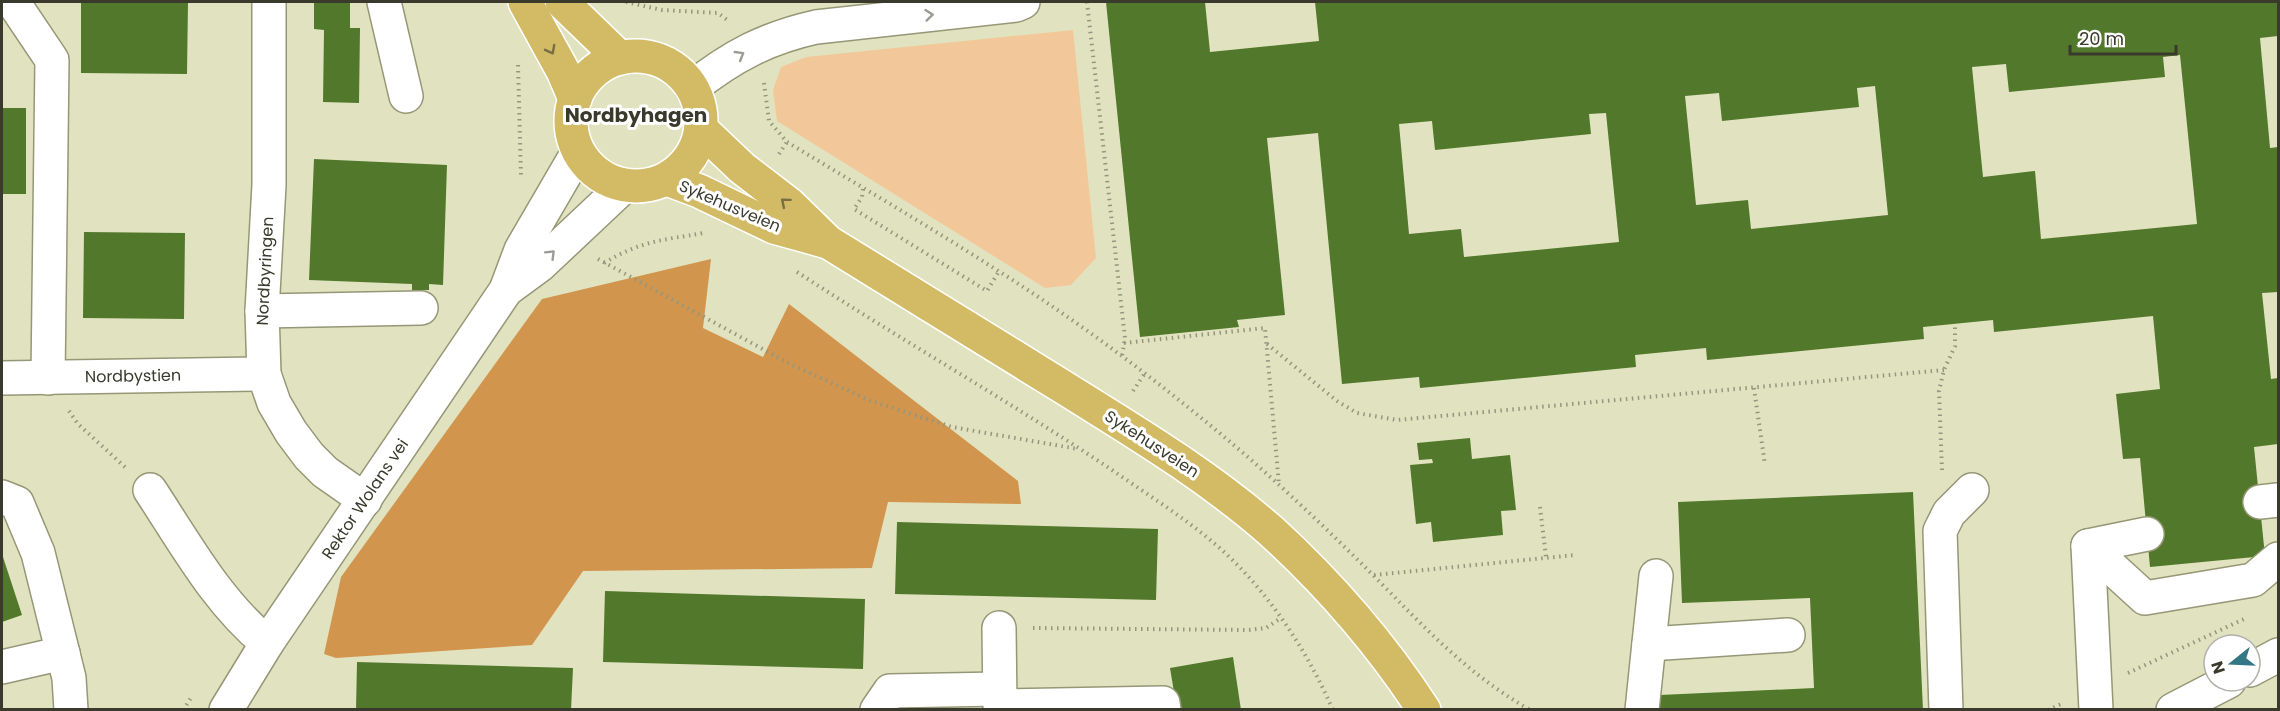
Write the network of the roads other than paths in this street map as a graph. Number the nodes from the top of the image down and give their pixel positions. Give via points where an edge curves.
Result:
1 (13, 2) edge
2 (269, 2) edge
3 (384, 2) edge
4 (525, 2) edge
5 (562, 2) edge
6 (1023, 2) edge
7 (620, 58) junction
8 (692, 88) junction
9 (406, 96) dead end
10 (575, 99) junction
11 (700, 129) junction
12 (578, 152) junction
13 (667, 178) junction
14 (624, 186) junction
15 (828, 242) junction
16 (506, 290) junction
17 (421, 308) dead end
18 (262, 311) junction
19 (264, 374) junction
20 (2, 378) edge
21 (48, 378) junction
22 (150, 490) road end
23 (1972, 490) dead end
24 (2, 497) edge
25 (365, 500) junction
26 (2147, 534) dead end
27 (2088, 546) junction
28 (2278, 559) edge
29 (1656, 576) dead end
30 (999, 628) road end
31 (1788, 635) dead end
32 (267, 643) junction
33 (1649, 644) junction
34 (63, 653) junction
35 (2278, 655) edge
36 (2262, 664) edge
37 (2, 667) edge
38 (999, 689) junction
39 (2206, 693) edge
40 (2096, 699) edge
41 (1164, 706) edge
42 (71, 710) edge
43 (226, 710) edge
44 (877, 710) edge
45 (1424, 710) edge
46 (1642, 710) edge
47 (1946, 710) edge
48 (2173, 710) edge

1 - 21 street via 52,60
2 - 18 street, Nordbyringen via 269,185
3 - 9 street
4 -> 10 main road
5 - 7 main road
8 -> 6 street via 748,50 790,33
7 - 8 main road via 637,56 669,65
7 - 10 main road via 592,73
8 - 11 main road via 698,101
10 - 12 main road via 571,126
11 - 13 main road via 690,158
15 -> 11 main road, Sykehusveien
12 - 14 main road via 590,168
12 - 16 street, Rektor Wolans vei via 521,250
13 - 14 main road via 646,186
13 - 15 main road, Sykehusveien via 774,227
16 -> 14 street, Rektor Wolans vei via 540,265
15 - 45 main road, Sykehusveien via 1160,447 1242,508 1339,599
16 - 25 street, Rektor Wolans vei
17 - 18 street
18 - 19 street, Nordbyringen
19 - 21 street, Nordbystien
19 - 25 street, Nordbyringen via 274,403 309,456
20 - 21 street, Nordbystien
22 - 32 street via 219,593 246,626
23 - 47 street via 1949,513 1940,531
24 - 34 street via 16,503 38,553
25 - 32 street, Rektor Wolans vei
26 - 27 street
27 - 28 street via 2145,598 2253,580
27 - 40 street
29 - 33 street
30 - 38 street
31 - 33 street
32 - 43 street, Rektor Wolans vei
33 - 46 street
34 - 37 street
34 - 42 street
35 - 36 street
38 - 41 street via 1000,706
38 - 44 street via 890,691
39 - 48 street

